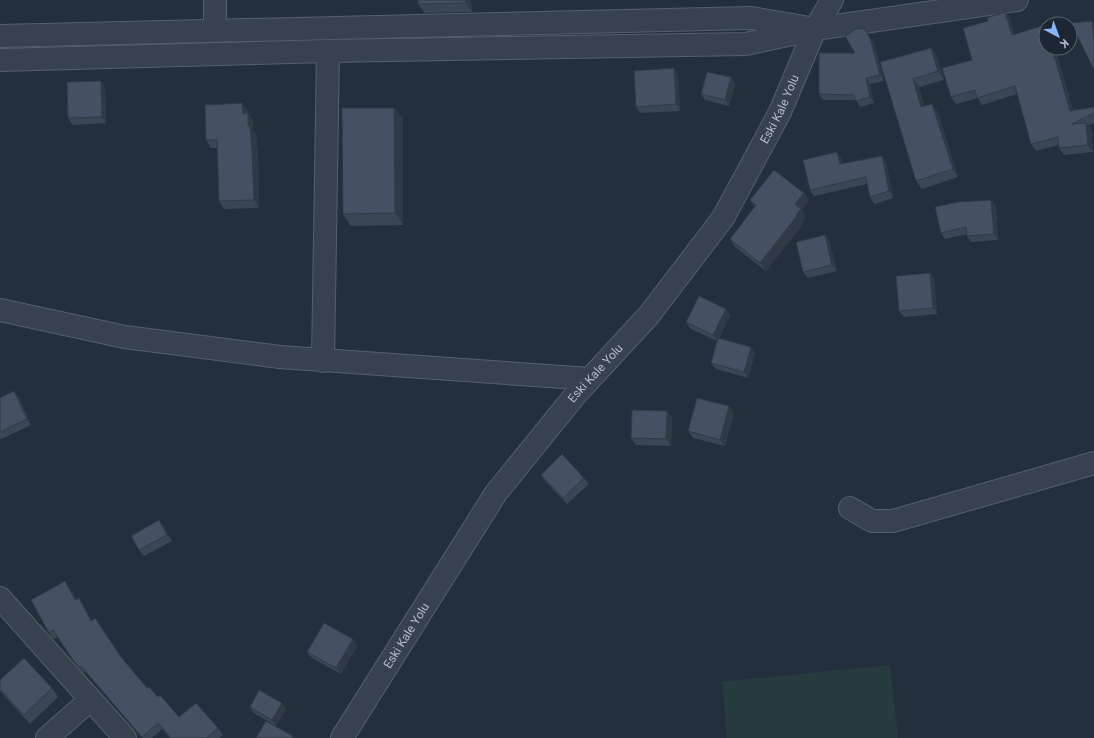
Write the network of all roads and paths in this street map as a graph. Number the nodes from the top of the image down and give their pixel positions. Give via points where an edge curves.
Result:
1 (215, 0) edge
2 (832, 0) edge
3 (1017, 0) edge
4 (816, 28) junction
5 (215, 30) junction
6 (0, 36) edge
7 (328, 51) junction
8 (0, 60) edge
9 (0, 310) edge
10 (323, 361) junction
11 (590, 379) junction
12 (1094, 463) edge
13 (850, 508) dead end
14 (0, 598) edge
15 (90, 700) junction
16 (48, 738) edge
17 (126, 738) edge
18 (342, 738) edge

1 - 5 street
2 - 4 street, Eski Kale Yolu
3 - 4 street
4 - 5 street via 751,18
4 - 7 street via 746,44
4 - 11 street, Eski Kale Yolu via 780,112 723,218 649,315
5 - 6 street
7 - 8 street
7 - 10 street
9 - 10 street via 125,337
10 - 11 street
11 - 18 street, Eski Kale Yolu via 496,493
12 - 13 street via 893,521 872,521
14 - 15 street
15 - 16 street
15 - 17 street

